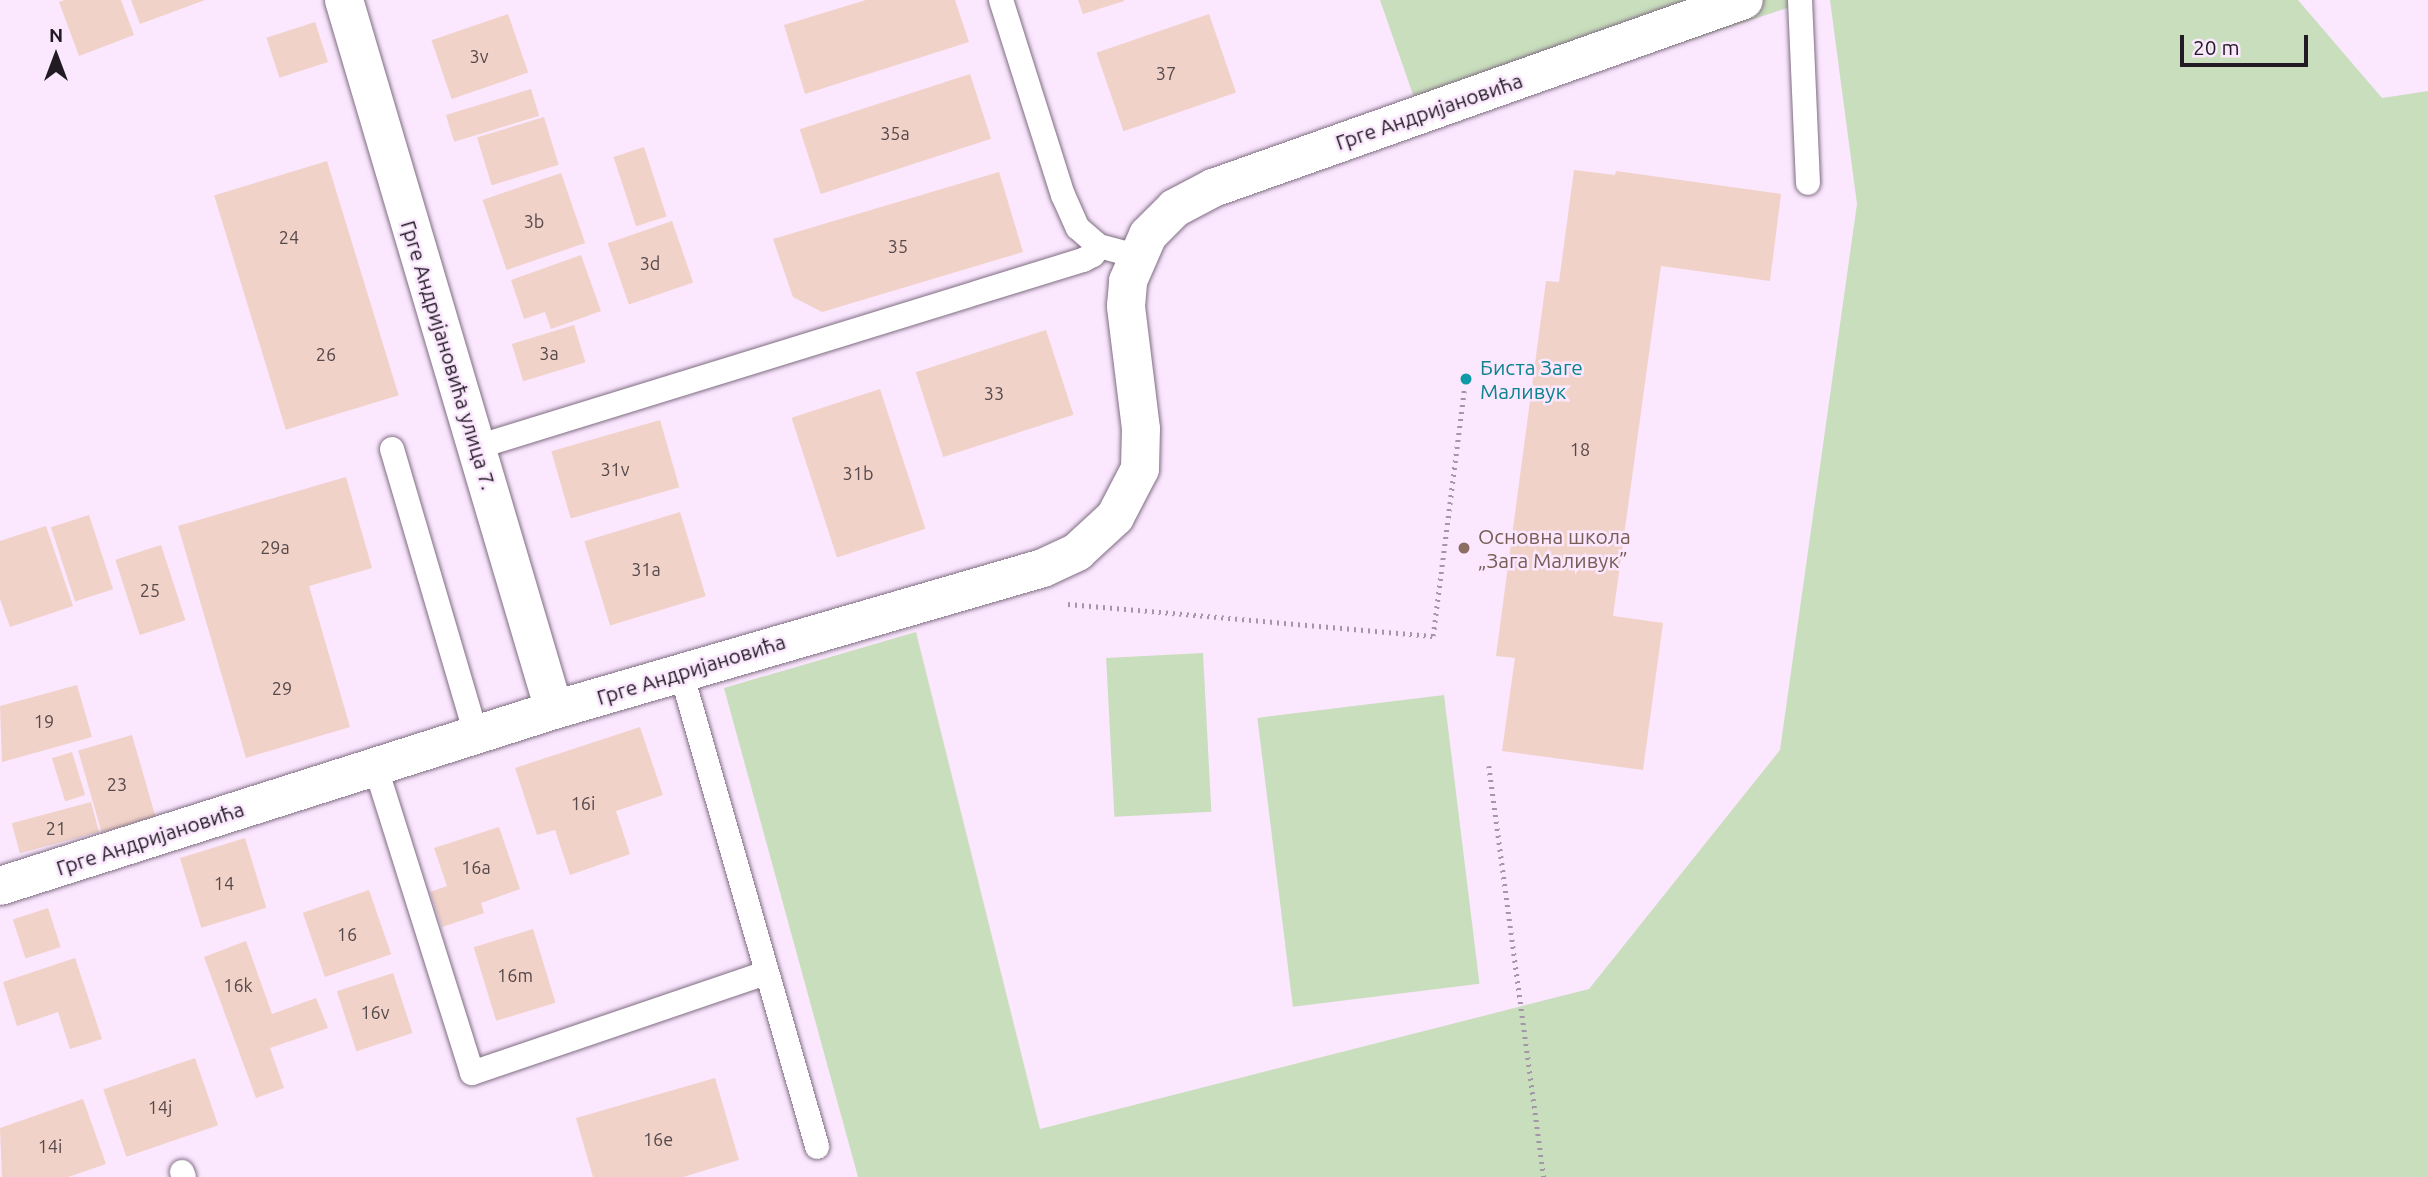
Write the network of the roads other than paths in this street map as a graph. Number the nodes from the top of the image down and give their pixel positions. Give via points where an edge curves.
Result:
1 (344, 0) edge
2 (1001, 0) edge
3 (1744, 0) edge
4 (1800, 0) edge
5 (1808, 183) dead end
6 (1099, 246) junction
7 (1137, 256) junction
8 (477, 447) junction
9 (392, 449) dead end
10 (681, 672) junction
11 (554, 710) junction
12 (476, 734) junction
13 (375, 765) junction
14 (0, 886) edge
15 (766, 973) junction
16 (817, 1147) dead end

1 - 8 street, Грге Андријановића улица 7.
2 - 6 lane via 1063,195 1078,228
3 - 7 street, Грге Андријановића via 1213,188 1175,208 1148,235
4 - 5 lane
6 - 7 lane
6 - 8 lane via 1083,260
7 - 10 street, Грге Андријановића via 1126,306 1141,429 1140,469 1129,496 1098,535 1077,552 1043,568
8 - 11 street, Грге Андријановића улица 7.
9 - 12 lane
10 - 11 street, Грге Андријановића
10 - 15 lane
11 - 12 street, Грге Андријановића
12 - 13 street, Грге Андријановића
13 - 14 street, Грге Андријановића
13 - 15 lane via 472,1073
15 - 16 lane

